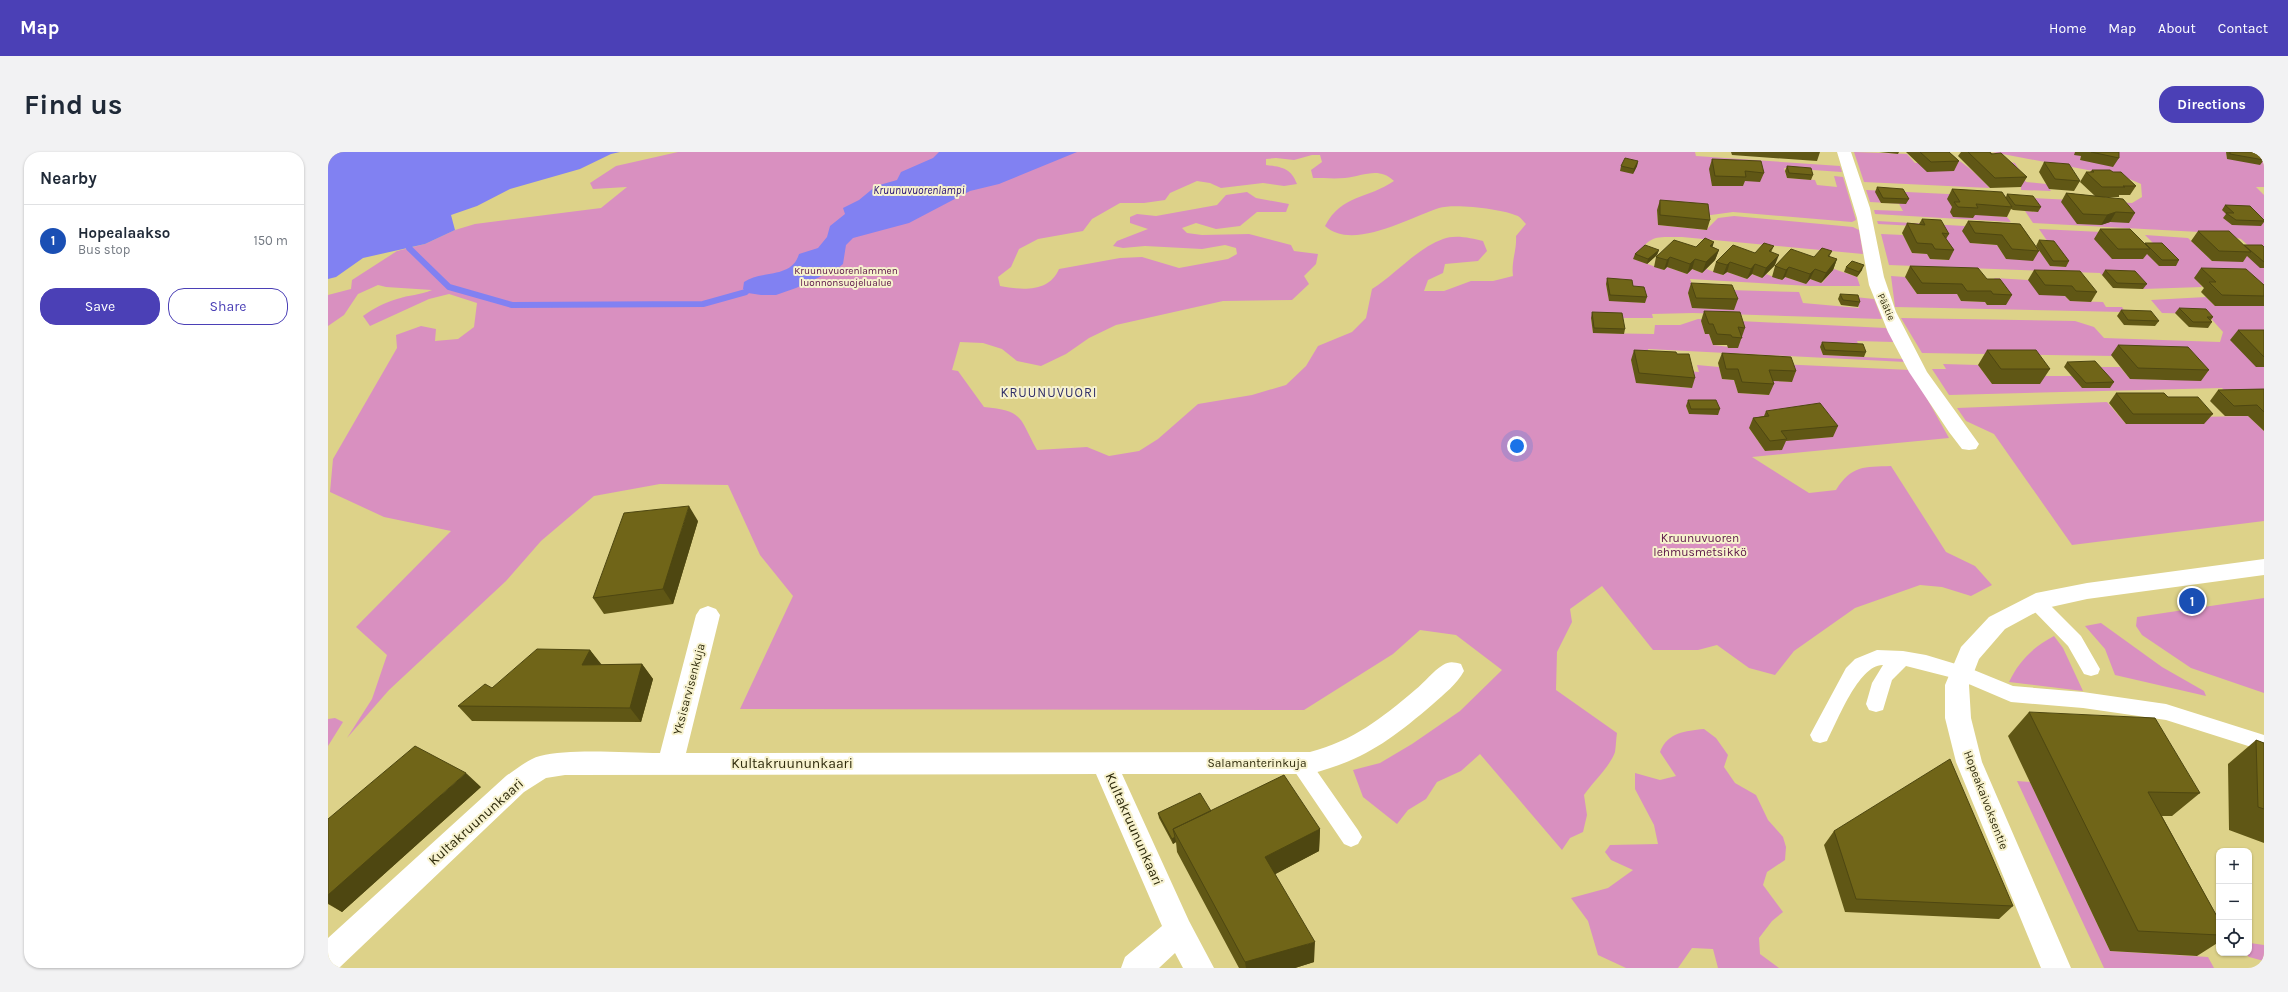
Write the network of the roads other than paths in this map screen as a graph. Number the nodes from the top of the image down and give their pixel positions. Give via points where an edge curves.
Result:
1 (1844, 152) edge
2 (1969, 444) dead end
3 (2264, 567) edge
4 (2036, 602) junction
5 (708, 615) dead end
6 (1903, 658) junction
7 (2091, 669) dead end
8 (1452, 671) dead end
9 (1962, 673) junction
10 (1876, 704) dead end
11 (1820, 735) dead end
12 (2264, 743) edge
13 (670, 763) junction
14 (1104, 763) junction
15 (1300, 763) junction
16 (1351, 837) dead end
17 (1179, 931) junction
18 (328, 958) edge
19 (1136, 968) edge
20 (1199, 968) edge
21 (2056, 968) edge

1 - 2 street, Päätie via 1865,216 1879,292 1928,388
3 - 4 street, Hopeakaivoksentie via 2087,591
4 - 7 lane via 2073,637
4 - 9 street, Hopeakaivoksentie via 1997,623 1969,654
5 - 13 street, Yksisarvisenkuja
6 - 9 lane
6 - 10 lane via 1889,667
6 - 11 lane via 1877,657 1862,664 1853,673
8 - 15 street, Salamanterinkuja via 1372,738 1342,754 1310,763
9 - 12 lane via 2011,694 2083,700 2166,712
9 - 21 street, Hopeakaivoksentie via 1957,685 1958,718 1969,762
13 - 14 street, Kultakruununkaari
13 - 18 street, Kultakruununkaari via 565,764 541,767 515,784
14 - 15 street, Salamanterinkuja
14 - 17 street, Kultakruununkaari
15 - 16 lane
17 - 19 street
17 - 20 street, Kultakruununkaari

